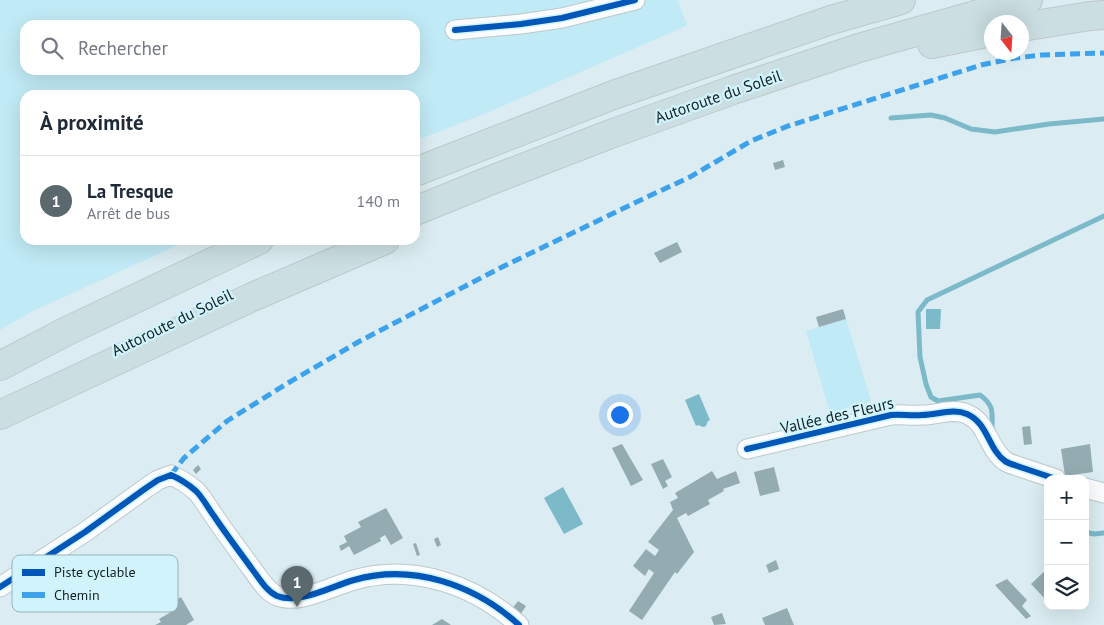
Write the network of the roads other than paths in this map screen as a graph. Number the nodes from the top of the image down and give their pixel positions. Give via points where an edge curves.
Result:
1 (635, 0) edge
2 (901, 0) edge
3 (1028, 0) edge
4 (1104, 15) edge
5 (1029, 26) edge
6 (456, 30) dead end
7 (984, 34) edge
8 (420, 170) edge
9 (420, 209) edge
10 (420, 226) edge
11 (248, 245) edge
12 (336, 245) edge
13 (373, 245) edge
14 (0, 366) edge
15 (0, 411) edge
16 (0, 415) edge
17 (748, 449) dead end
18 (1044, 475) edge
19 (1089, 489) edge
20 (1104, 493) edge
21 (49, 555) edge
22 (12, 579) edge
23 (0, 587) edge
24 (519, 625) edge

1 - 6 street via 562,18
2 - 8 highway via 832,20 616,94
3 - 9 highway, Autoroute du Soleil via 859,48 742,87 608,135
4 - 5 highway
7 - 10 highway via 920,46 739,103 613,148
11 - 14 highway via 67,330
12 - 15 highway, Autoroute du Soleil via 128,342
13 - 16 highway via 250,298
17 - 18 street, Vallée des Fleurs via 891,415 919,416 953,411 969,414 977,420 1006,462
19 - 20 street
21 - 24 street via 158,480 171,475 198,493 268,590 279,597 301,598 355,580 394,573 427,576 480,596
22 - 23 street

